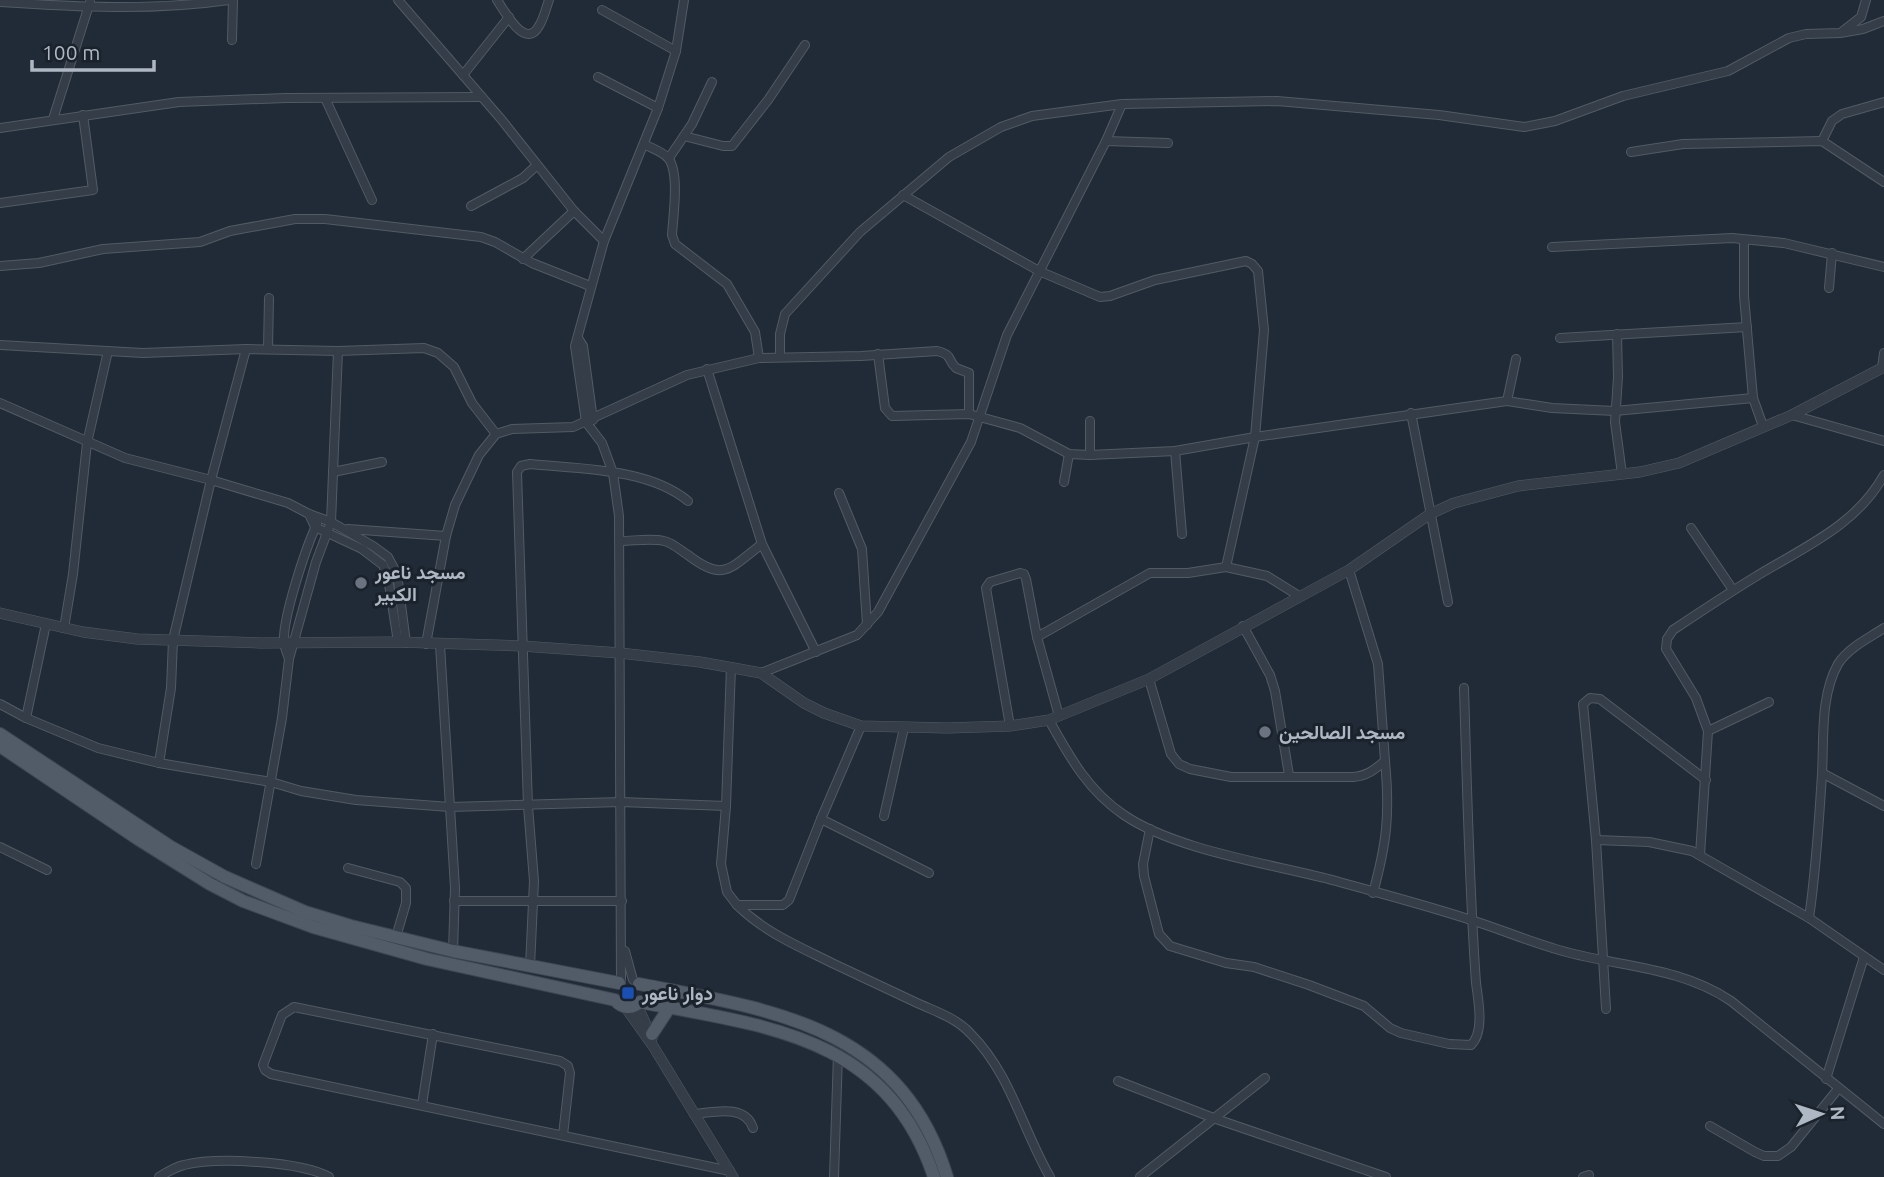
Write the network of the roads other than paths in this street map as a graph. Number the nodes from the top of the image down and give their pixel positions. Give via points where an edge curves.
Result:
1 (231, 0) edge
2 (398, 0) edge
3 (497, 0) edge
4 (549, 0) edge
5 (684, 0) edge
6 (1866, 0) edge
7 (20, 1) edge
8 (0, 2) edge
9 (90, 3) edge
10 (602, 10) dead end
11 (509, 17) junction
12 (1884, 20) edge
13 (1840, 33) junction
14 (232, 40) dead end
15 (805, 46) dead end
16 (676, 51) junction
17 (463, 75) junction
18 (598, 77) dead end
19 (712, 82) dead end
20 (482, 97) junction
21 (326, 98) junction
22 (1884, 102) edge
23 (1122, 104) junction
24 (658, 108) junction
25 (83, 115) junction
26 (53, 119) junction
27 (0, 128) edge
28 (684, 136) junction
29 (1106, 141) junction
30 (1822, 141) junction
31 (1168, 143) dead end
32 (644, 144) junction
33 (1631, 152) dead end
34 (668, 158) junction
35 (537, 165) junction
36 (1884, 182) edge
37 (902, 195) junction
38 (372, 200) dead end
39 (0, 203) edge
40 (471, 206) dead end
41 (574, 211) junction
42 (1744, 240) junction
43 (604, 241) junction
44 (1552, 247) dead end
45 (1832, 253) junction
46 (523, 258) junction
47 (0, 265) edge
48 (1884, 267) edge
49 (1039, 271) junction
50 (590, 286) junction
51 (1829, 288) dead end
52 (269, 298) dead end
53 (1747, 327) junction
54 (1617, 334) junction
55 (1560, 338) dead end
56 (0, 345) edge
57 (246, 349) junction
58 (268, 349) junction
59 (108, 351) junction
60 (338, 351) junction
61 (1884, 353) edge
62 (878, 354) junction
63 (780, 357) junction
64 (759, 358) junction
65 (1516, 359) dead end
66 (1883, 367) edge
67 (707, 369) junction
68 (1753, 398) junction
69 (1507, 401) junction
70 (0, 403) edge
71 (1615, 411) junction
72 (1412, 413) junction
73 (969, 414) junction
74 (1792, 415) junction
75 (981, 417) junction
76 (590, 420) junction
77 (1090, 421) dead end
78 (1763, 426) junction
79 (496, 434) junction
80 (1255, 437) junction
81 (1884, 441) edge
82 (87, 443) junction
83 (1175, 451) junction
84 (1069, 454) junction
85 (1090, 455) junction
86 (382, 462) dead end
87 (334, 472) junction
88 (613, 473) junction
89 (1622, 474) junction
90 (1884, 475) edge
91 (211, 480) junction
92 (1064, 482) dead end
93 (838, 493) dead end
94 (688, 501) dead end
95 (331, 508) junction
96 (309, 514) junction
97 (1430, 514) junction
98 (320, 517) junction
99 (331, 522) junction
100 (315, 527) junction
101 (342, 528) junction
102 (1691, 528) dead end
103 (327, 533) junction
104 (1182, 534) dead end
105 (446, 536) junction
106 (621, 541) junction
107 (762, 544) junction
108 (1226, 568) junction
109 (1349, 570) junction
110 (1732, 590) junction
111 (1299, 596) junction
112 (1448, 602) dead end
113 (0, 613) edge
114 (46, 624) junction
115 (867, 625) junction
116 (1243, 626) junction
117 (64, 628) junction
118 (1884, 628) edge
119 (1037, 637) junction
120 (173, 640) junction
121 (290, 642) junction
122 (402, 643) junction
123 (426, 644) junction
124 (440, 645) junction
125 (522, 646) junction
126 (816, 652) junction
127 (620, 653) junction
128 (730, 667) junction
129 (761, 673) junction
130 (1149, 679) junction
131 (1464, 688) dead end
132 (1769, 702) dead end
133 (0, 704) edge
134 (1059, 716) junction
135 (26, 718) junction
136 (1049, 720) junction
137 (861, 726) junction
138 (1010, 726) junction
139 (904, 728) junction
140 (1708, 732) junction
141 (0, 734) edge
142 (0, 746) edge
143 (1385, 761) junction
144 (159, 763) junction
145 (1822, 774) junction
146 (1289, 775) junction
147 (1706, 780) junction
148 (271, 782) junction
149 (621, 802) junction
150 (528, 806) junction
151 (726, 806) junction
152 (1884, 806) edge
153 (450, 807) junction
154 (884, 816) dead end
155 (821, 819) junction
156 (1150, 829) junction
157 (1596, 840) junction
158 (0, 848) edge
159 (1700, 855) junction
160 (256, 864) dead end
161 (348, 868) dead end
162 (47, 870) dead end
163 (929, 873) dead end
164 (1373, 893) junction
165 (454, 901) junction
166 (532, 901) junction
167 (622, 901) junction
168 (737, 905) junction
169 (1809, 918) junction
170 (1472, 920) junction
171 (396, 937) junction
172 (453, 951) junction
173 (1864, 957) junction
174 (1604, 960) junction
175 (530, 966) junction
176 (1884, 970) edge
177 (628, 982) junction
178 (629, 1004) junction
179 (669, 1008) junction
180 (1606, 1009) dead end
181 (433, 1034) junction
182 (652, 1040) junction
183 (838, 1054) junction
184 (1265, 1078) dead end
185 (1826, 1079) junction
186 (1118, 1082) dead end
187 (1838, 1089) junction
188 (422, 1105) junction
189 (694, 1114) junction
190 (1216, 1119) junction
191 (1884, 1125) edge
192 (1710, 1126) dead end
193 (753, 1128) dead end
194 (564, 1135) junction
195 (732, 1174) edge
196 (1151, 1174) edge
197 (159, 1177) edge
198 (329, 1177) edge
199 (834, 1177) edge
200 (934, 1177) edge
201 (947, 1177) edge
202 (1050, 1177) edge
203 (1140, 1177) edge
204 (1385, 1177) edge

1 - 9 street via 155,8
1 - 14 street
2 - 17 street
3 - 11 street
4 - 11 street via 533,33 520,32
5 - 16 street
6 - 13 street via 1861,17
7 - 8 street
7 - 9 street
9 - 26 street
10 - 16 street
11 - 17 street
12 - 13 street
13 - 23 street via 1789,38 1728,71 1623,96 1555,121 1524,127 1277,102
15 - 28 street via 732,146
16 - 24 street
17 - 20 street
18 - 24 street
19 - 28 street
20 - 21 street
20 - 35 street
21 - 25 street via 179,102
21 - 38 street
22 - 30 street via 1842,114 1832,121
23 - 29 street
23 - 37 street via 1032,116 1001,128 949,157
24 - 32 street
25 - 26 street
25 - 39 street via 93,190
26 - 27 street
28 - 34 street
29 - 31 street
29 - 49 street
30 - 33 street via 1683,144
30 - 36 street
32 - 34 street
32 - 43 street
34 - 64 street via 675,178 673,240 727,284 755,332
35 - 40 street via 523,178
35 - 41 street
37 - 49 street
37 - 63 street via 860,232 789,309 781,327
41 - 43 street
41 - 46 street
42 - 44 street
42 - 45 street
42 - 53 street
43 - 50 street
45 - 48 street
45 - 51 street
46 - 47 street via 481,237 309,219 277,221 200,242 103,249 38,263
46 - 50 street
49 - 75 street via 1007,335
49 - 80 street via 1100,297 1180,274 1246,261 1252,264 1258,271 1264,330
50 - 76 street via 575,346
52 - 58 street
53 - 54 street
53 - 68 street
54 - 55 street
54 - 71 street
56 - 59 street
57 - 58 street
57 - 59 street
57 - 91 street
58 - 60 street
59 - 82 street
60 - 79 street via 415,347 438,353 454,367 472,403
60 - 87 street
61 - 66 street
62 - 63 street
62 - 73 street via 946,353 956,368 968,373
62 - 73 street via 887,412 892,416
63 - 64 street
64 - 67 street
65 - 69 street
66 - 74 street
67 - 76 street
67 - 107 street
68 - 71 street
68 - 78 street
69 - 71 street
69 - 72 street
70 - 82 street
71 - 89 street
72 - 80 street
72 - 97 street
73 - 75 street
74 - 78 street
74 - 81 street
75 - 84 street via 1020,429
75 - 115 street
76 - 79 street via 564,429 512,429
76 - 88 street
77 - 85 street
78 - 89 street via 1679,463
79 - 105 street via 462,489
80 - 83 street
80 - 108 street
82 - 91 street via 125,458
82 - 117 street
83 - 85 street
83 - 104 street
84 - 85 street
84 - 92 street
86 - 87 street
87 - 95 street
88 - 94 street via 666,485
88 - 106 street
88 - 125 street via 530,464 519,468
89 - 97 street via 1498,490
90 - 110 street via 1865,505 1842,525
91 - 96 street
91 - 120 street
93 - 115 street via 862,549
95 - 98 street
95 - 99 street
96 - 98 street
96 - 100 street
97 - 109 street
97 - 112 street
98 - 99 street
98 - 100 street
99 - 101 street
99 - 103 street
100 - 103 street
100 - 121 street via 295,589
101 - 105 street
101 - 122 street via 383,552 395,567
102 - 110 street
103 - 121 street
103 - 122 street via 383,565
105 - 123 street
106 - 107 street via 664,541 703,567 720,572
106 - 127 street
107 - 126 street
108 - 111 street via 1267,576
108 - 119 street via 1150,572
109 - 111 street
109 - 143 street via 1378,664
110 - 140 street via 1673,630 1665,649 1696,698
111 - 116 street
113 - 114 street
114 - 117 street
114 - 135 street
115 - 126 street via 857,635
116 - 130 street
116 - 146 street via 1272,683
117 - 120 street via 111,637
118 - 145 street via 1839,662 1825,714
119 - 134 street
119 - 138 street via 1024,574 987,584
120 - 121 street
120 - 144 street via 172,688
121 - 122 street
121 - 148 street
122 - 123 street
123 - 124 street
124 - 125 street
124 - 153 street
125 - 127 street
125 - 150 street
126 - 129 street
127 - 128 street
127 - 149 street
128 - 129 street
128 - 151 street
129 - 137 street via 804,703
130 - 134 street
130 - 146 street via 1171,754 1179,764 1231,777
131 - 170 street
132 - 140 street
133 - 135 street
134 - 136 street
135 - 144 street via 82,742
136 - 138 street
136 - 156 street via 1088,783 1122,814
137 - 139 street
137 - 155 street
138 - 139 street
139 - 154 street
140 - 147 street
141 - 171 main road via 225,877 305,912
142 - 178 main road via 138,839 243,901 313,927 427,959
143 - 146 street via 1363,776
143 - 164 street via 1388,827
144 - 148 street
145 - 152 street
145 - 169 street
147 - 157 street via 1600,699 1586,700 1581,708
147 - 159 street
148 - 153 street via 356,800
148 - 160 street
149 - 150 street
149 - 151 street
149 - 167 street
150 - 153 street
150 - 166 street
151 - 168 street via 722,874
153 - 165 street
155 - 163 street
155 - 168 street via 787,903
156 - 164 street
156 - 170 street via 1144,876 1159,934 1170,946 1226,964 1254,967 1364,1006 1401,1033 1462,1046 1475,1041 1478,1017
157 - 159 street via 1661,844
157 - 174 street
158 - 162 street
159 - 169 street
161 - 171 street via 400,882 406,888
164 - 170 street
165 - 166 street
165 - 172 street
166 - 167 street
166 - 175 street
167 - 177 street
168 - 202 street via 785,941 970,1032 1009,1086
169 - 173 street
170 - 174 street via 1560,951
171 - 172 main road
172 - 175 main road
173 - 176 street
173 - 185 street
174 - 180 street
174 - 185 street via 1706,986
175 - 177 main road
177 - 178 main road via 642,997
177 - 178 main road via 614,991
177 - 201 main road via 778,1014 819,1028 851,1046 886,1074 915,1108
178 - 179 main road
178 - 182 street
179 - 182 main road
179 - 183 main road via 772,1028
181 - 188 street
181 - 188 street via 294,1007 282,1015 263,1065 271,1074
181 - 194 street via 568,1066
182 - 189 street
183 - 199 street
183 - 200 main road via 893,1104 917,1137
184 - 190 street
185 - 187 street
186 - 190 street
187 - 191 street
187 - 192 street via 1791,1147 1778,1156 1764,1156
188 - 194 street
189 - 193 street via 733,1111 750,1119
189 - 195 street
190 - 196 street
190 - 204 street
194 - 195 street
196 - 203 street
197 - 198 street via 180,1165 223,1161 303,1168

